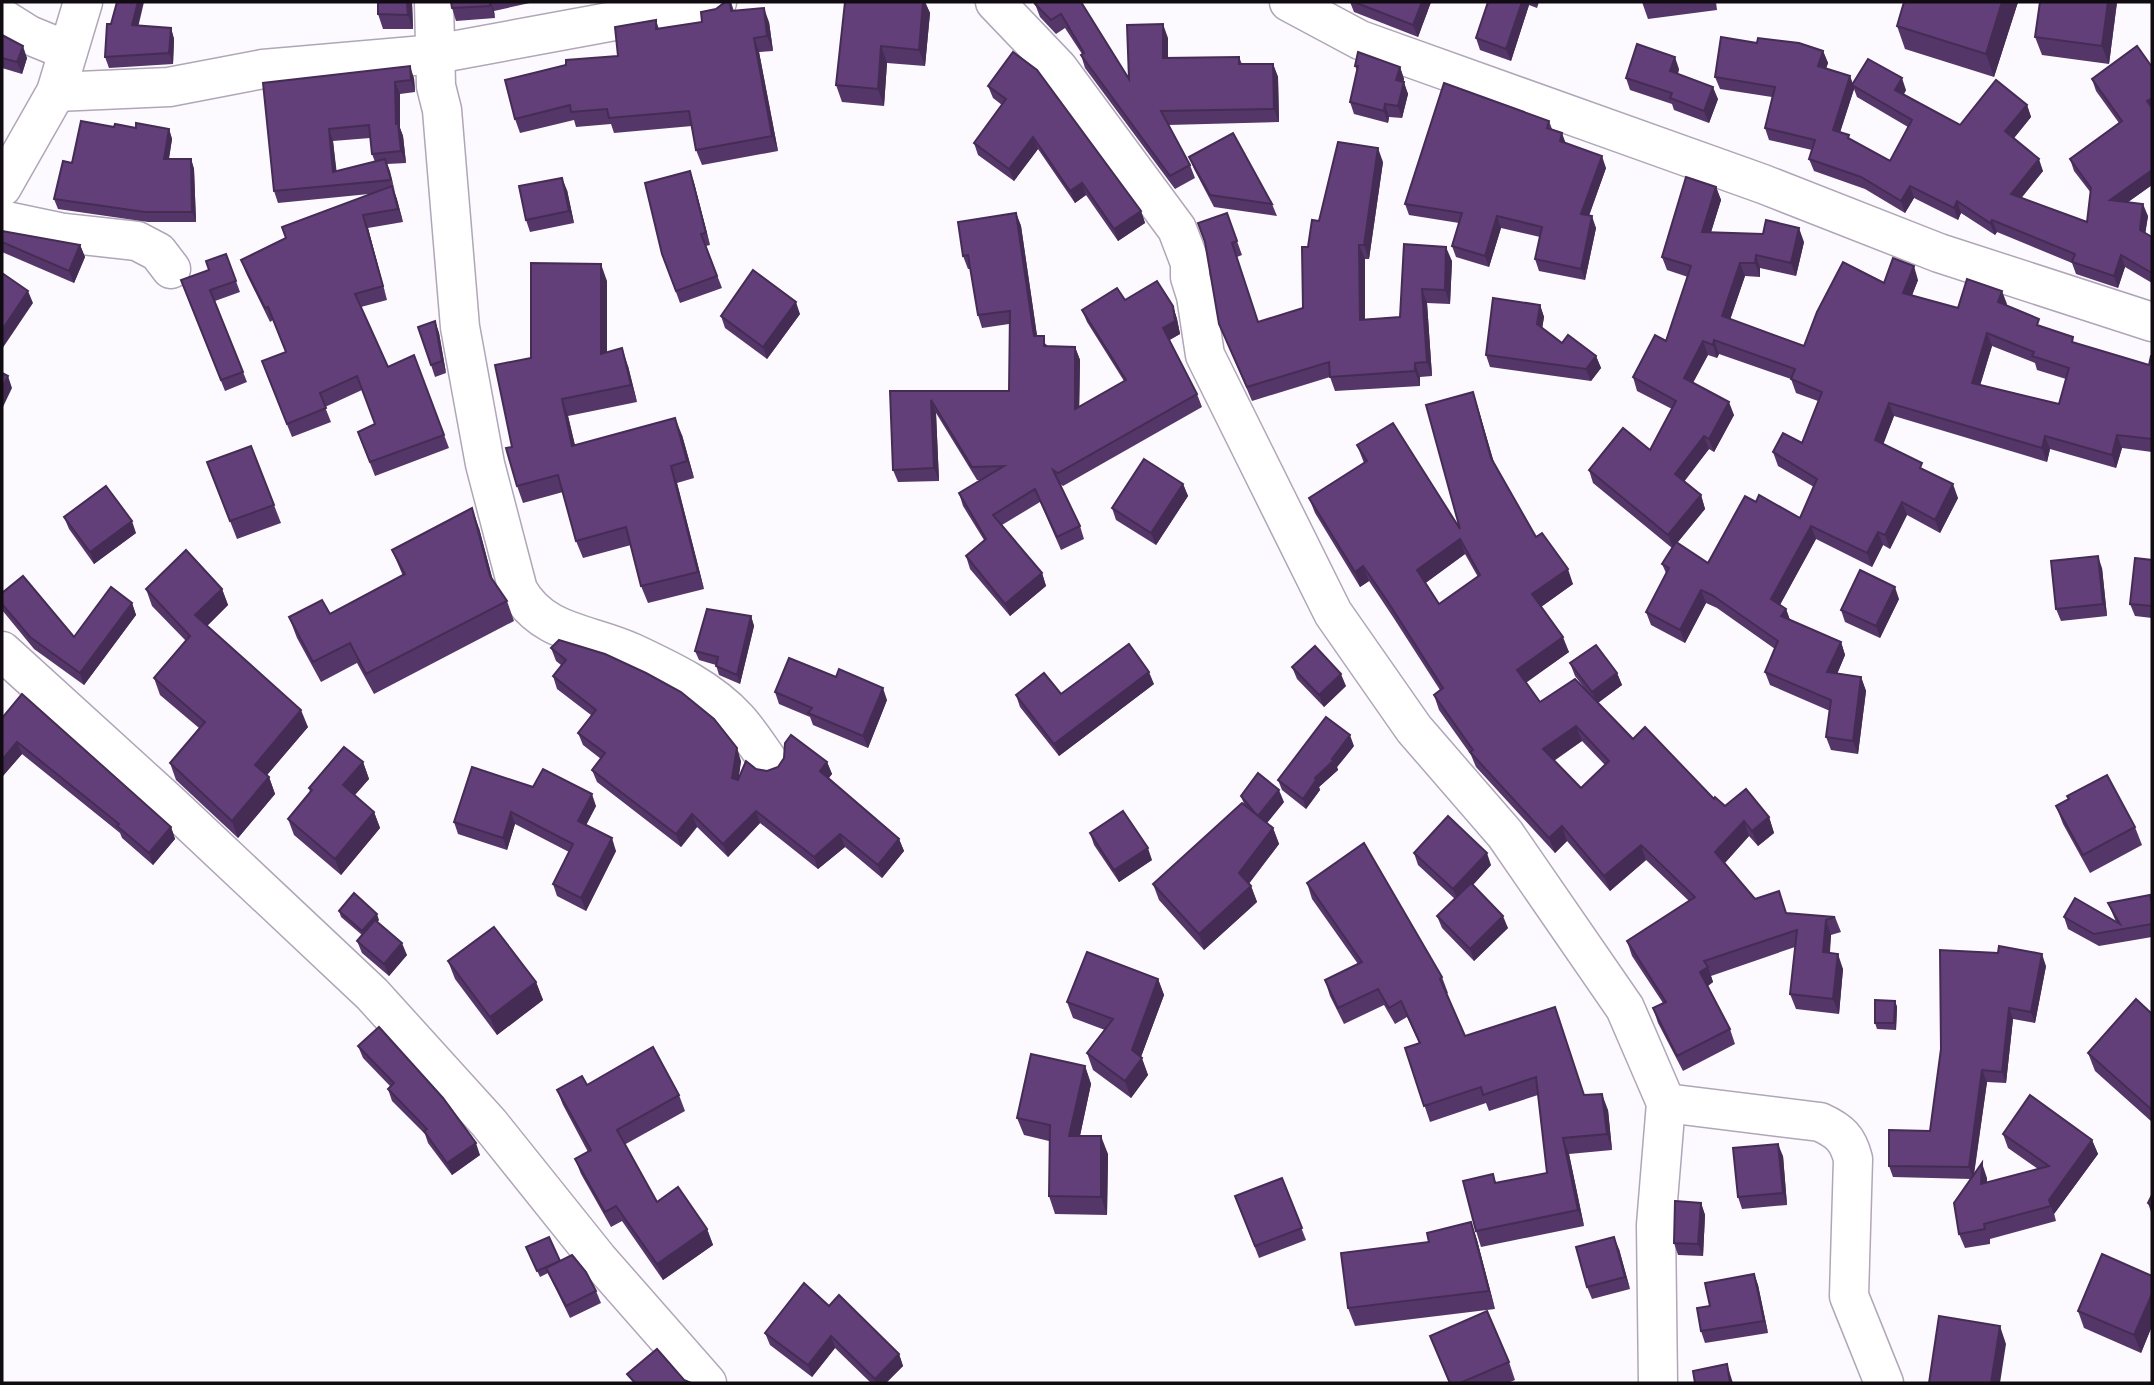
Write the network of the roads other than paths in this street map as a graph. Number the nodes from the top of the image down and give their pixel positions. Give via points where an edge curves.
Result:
1 (83, 2) edge
2 (434, 2) edge
3 (717, 2) edge
4 (995, 2) edge
5 (1289, 2) edge
6 (2, 18) edge
7 (68, 51) junction
8 (436, 54) junction
9 (56, 92) junction
10 (2, 187) edge
11 (2, 220) edge
12 (171, 270) dead end
13 (2152, 322) edge
14 (2, 651) edge
15 (769, 762) dead end
16 (1666, 1103) junction
17 (707, 1383) edge
18 (1658, 1383) edge
19 (1884, 1383) edge

1 - 7 street
2 - 8 street
3 - 8 street
4 - 16 street via 1058,68 1177,229 1190,263 1205,355 1333,613 1414,729 1505,834 1618,997
5 - 13 street via 1360,40 1763,184 1938,253
6 - 7 street via 29,36
7 - 9 street
8 - 9 street via 263,69 169,87
8 - 15 street via 460,327 485,464 518,590 536,614 561,630 630,651 712,696 737,719
9 - 10 street
11 - 12 street via 137,241 158,252
14 - 17 street via 372,994 489,1123 598,1259
16 - 18 street via 1656,1225
16 - 19 street via 1820,1122 1848,1141 1853,1159 1849,1296

